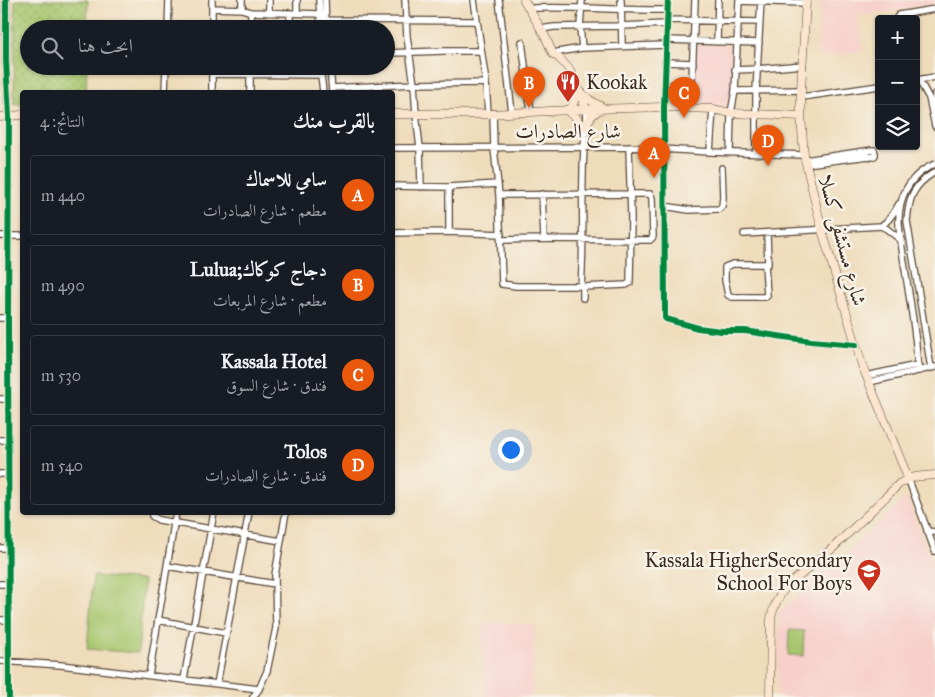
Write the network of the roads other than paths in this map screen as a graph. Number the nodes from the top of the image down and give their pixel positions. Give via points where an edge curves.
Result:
1 (6, 0) edge
2 (169, 0) edge
3 (212, 0) edge
4 (242, 0) edge
5 (269, 0) edge
6 (297, 0) edge
7 (319, 0) edge
8 (325, 0) edge
9 (405, 0) edge
10 (474, 0) edge
11 (499, 0) edge
12 (524, 0) edge
13 (530, 0) edge
14 (582, 0) edge
15 (621, 0) edge
16 (668, 0) edge
17 (695, 0) edge
18 (718, 0) edge
19 (739, 0) edge
20 (760, 1) edge
21 (806, 2) edge
22 (212, 8) junction
23 (534, 8) junction
24 (582, 8) junction
25 (935, 8) edge
26 (242, 10) junction
27 (621, 10) junction
28 (667, 10) junction
29 (251, 12) junction
30 (269, 13) junction
31 (290, 13) junction
32 (297, 13) junction
33 (320, 14) junction
34 (899, 15) edge
35 (168, 20) edge
36 (212, 20) edge
37 (251, 20) edge
38 (290, 20) edge
39 (320, 20) edge
40 (326, 20) edge
41 (694, 20) junction
42 (395, 21) edge
43 (406, 21) junction
44 (477, 21) junction
45 (718, 21) junction
46 (667, 22) junction
47 (739, 22) junction
48 (760, 22) junction
49 (621, 26) junction
50 (580, 27) junction
51 (543, 29) junction
52 (693, 41) junction
53 (522, 42) dead end
54 (717, 42) junction
55 (738, 42) junction
56 (666, 43) junction
57 (759, 43) junction
58 (622, 46) junction
59 (582, 48) junction
60 (482, 51) junction
61 (395, 53) edge
62 (409, 53) junction
63 (557, 55) junction
64 (3, 62) edge
65 (665, 62) junction
66 (693, 63) junction
67 (803, 65) junction
68 (757, 69) junction
69 (735, 70) junction
70 (166, 75) edge
71 (212, 75) edge
72 (250, 75) edge
73 (322, 75) edge
74 (331, 75) edge
75 (935, 77) edge
76 (920, 80) edge
77 (486, 83) junction
78 (414, 84) junction
79 (920, 84) edge
80 (664, 85) junction
81 (692, 85) junction
82 (875, 86) edge
83 (578, 87) junction
84 (165, 90) edge
85 (212, 90) edge
86 (250, 90) edge
87 (323, 90) edge
88 (332, 90) edge
89 (735, 91) junction
90 (756, 91) junction
91 (802, 93) junction
92 (935, 94) edge
93 (935, 105) edge
94 (664, 107) junction
95 (691, 108) junction
96 (583, 109) junction
97 (606, 109) junction
98 (713, 109) junction
99 (568, 110) junction
100 (531, 112) junction
101 (512, 113) junction
102 (732, 113) junction
103 (395, 114) edge
104 (416, 114) junction
105 (490, 114) junction
106 (757, 114) junction
107 (20, 115) edge
108 (9, 116) junction
109 (801, 116) junction
110 (0, 118) edge
111 (584, 126) junction
112 (935, 126) edge
113 (584, 147) junction
114 (630, 147) junction
115 (395, 148) edge
116 (420, 148) junction
117 (494, 148) junction
118 (665, 149) junction
119 (710, 152) junction
120 (730, 152) junction
121 (756, 152) junction
122 (805, 159) junction
123 (935, 164) edge
124 (722, 168) dead end
125 (935, 172) edge
126 (498, 184) junction
127 (395, 186) edge
128 (420, 187) junction
129 (449, 187) junction
130 (542, 194) junction
131 (583, 194) junction
132 (630, 194) junction
133 (499, 195) junction
134 (901, 203) junction
135 (664, 206) junction
136 (881, 226) junction
137 (822, 230) junction
138 (449, 232) junction
139 (395, 233) edge
140 (767, 233) junction
141 (744, 234) dead end
142 (0, 236) edge
143 (8, 236) junction
144 (20, 236) edge
145 (501, 237) junction
146 (544, 239) junction
147 (583, 239) junction
148 (631, 240) junction
149 (901, 240) junction
150 (768, 264) junction
151 (582, 286) junction
152 (583, 298) dead end
153 (0, 318) edge
154 (8, 318) junction
155 (926, 336) junction
156 (916, 337) junction
157 (856, 346) junction
158 (0, 359) edge
159 (8, 360) junction
160 (918, 368) junction
161 (933, 368) edge
162 (868, 379) junction
163 (0, 399) edge
164 (8, 399) junction
165 (0, 440) edge
166 (8, 440) junction
167 (0, 474) edge
168 (8, 474) junction
169 (935, 475) edge
170 (908, 478) junction
171 (0, 511) edge
172 (9, 511) junction
173 (152, 515) edge
174 (175, 515) edge
175 (213, 515) edge
176 (248, 515) edge
177 (285, 515) edge
178 (174, 522) junction
179 (211, 528) junction
180 (927, 531) junction
181 (935, 532) edge
182 (245, 535) junction
183 (281, 541) junction
184 (0, 548) edge
185 (8, 548) junction
186 (935, 551) edge
187 (167, 566) junction
188 (203, 572) junction
189 (237, 578) junction
190 (0, 584) edge
191 (8, 584) junction
192 (275, 584) junction
193 (0, 620) edge
194 (8, 620) junction
195 (158, 620) junction
196 (193, 627) junction
197 (226, 634) junction
198 (0, 661) edge
199 (8, 661) junction
200 (149, 675) junction
201 (184, 679) junction
202 (217, 684) junction
203 (259, 689) junction
204 (8, 697) edge
205 (253, 697) edge
206 (770, 697) edge

1 - 64 street
2 - 35 street
3 - 22 street
4 - 26 street
5 - 30 street
6 - 32 street
7 - 33 street
8 - 40 street
9 - 43 street
10 - 44 street
11 - 101 street
12 - 51 street
13 - 23 street
14 - 24 street
15 - 27 street
16 - 28 street
17 - 41 street
18 - 45 street
19 - 20 street
19 - 47 street
20 - 21 street
20 - 48 street
21 - 67 street, شارع مستشفى كسلا
22 - 26 street
22 - 36 street
23 - 24 street
23 - 51 street
24 - 27 street
24 - 50 street
25 - 34 street
26 - 29 street
27 - 28 street
27 - 49 street
28 - 46 street
29 - 30 street
29 - 37 street
30 - 31 street
31 - 32 street
31 - 38 street
32 - 33 street
33 - 39 street
41 - 45 street
41 - 46 street
41 - 52 street
42 - 43 street
43 - 44 street
43 - 62 street
44 - 60 street
45 - 47 street
45 - 54 street
46 - 49 street
46 - 56 street
47 - 48 street
47 - 55 street
48 - 57 street
49 - 50 street
49 - 58 street
50 - 51 street
50 - 59 street
51 - 63 street
52 - 54 street
52 - 56 street
52 - 66 street
53 - 100 street
54 - 55 street
55 - 57 street
55 - 69 street
56 - 58 street
56 - 65 street
57 - 68 street
58 - 59 street
59 - 63 street
60 - 62 street
60 - 77 street
61 - 62 street
62 - 78 street
63 - 83 street
64 - 108 street
65 - 66 street
65 - 80 street
66 - 81 street
67 - 68 street
67 - 91 street, شارع مستشفى كسلا
68 - 69 street
68 - 90 street
69 - 89 street
70 - 84 street
71 - 85 street
72 - 86 street
73 - 87 street
74 - 88 street
75 - 76 street
77 - 78 street
77 - 105 street
78 - 88 street
78 - 104 street
79 - 112 street via 928,96
80 - 81 street
80 - 94 street
81 - 95 street
82 - 91 street
83 - 96 street
83 - 97 street via 594,104
83 - 99 street
89 - 90 street
89 - 102 street
90 - 91 street
90 - 106 street
91 - 109 street, شارع مستشفى كسلا
92 - 93 street
94 - 95 street
94 - 97 street
94 - 118 street
95 - 98 street
96 - 97 street
96 - 99 street
96 - 111 street
97 - 111 street via 593,114
98 - 102 street
98 - 119 street
99 - 100 street
99 - 111 street
100 - 101 street
101 - 105 street
102 - 106 street
102 - 120 street
103 - 104 street
104 - 105 street
104 - 116 street
105 - 117 street
106 - 109 street
106 - 121 street
107 - 108 street
108 - 110 street
108 - 143 street
109 - 122 street, شارع مستشفى كسلا
111 - 113 street
113 - 114 street, شارع الصادرات
113 - 117 street, شارع الصادرات
113 - 131 street
114 - 118 street, شارع الصادرات
114 - 132 street
115 - 116 street, شارع الصادرات
116 - 117 street, شارع الصادرات
116 - 128 street
117 - 126 street
118 - 119 street, شارع الصادرات
118 - 135 street
119 - 120 street, شارع الصادرات
120 - 121 street, شارع الصادرات
121 - 122 street, شارع الصادرات
122 - 122 street via 873,157 875,153 872,150
122 - 137 street, شارع مستشفى كسلا
123 - 134 street via 911,181
124 - 135 street via 723,197 719,209 689,210
125 - 155 street via 916,187 909,202 907,222
126 - 129 street
126 - 133 street
127 - 128 street
128 - 129 street
129 - 138 street
130 - 131 street
130 - 133 street
130 - 146 street
131 - 132 street
131 - 147 street
132 - 148 street
132 - 148 street via 650,194 652,198 652,238
133 - 145 street
134 - 136 street
134 - 149 street
135 - 157 street via 666,319 698,328
136 - 137 street
136 - 149 street
137 - 140 street
137 - 157 street, شارع مستشفى كسلا
138 - 139 street
138 - 145 street
140 - 141 street
140 - 150 street
142 - 143 street
143 - 144 street
143 - 154 street
145 - 146 street
145 - 151 street via 502,284
146 - 147 street
147 - 148 street
147 - 151 street
148 - 151 street via 630,283
149 - 156 street
150 - 150 street via 765,264 768,296 728,296 725,267 733,264
151 - 152 street
153 - 154 street
154 - 159 street
155 - 156 street
155 - 161 street
156 - 160 street
157 - 162 street, شارع مستشفى كسلا
158 - 159 street
159 - 164 street
160 - 161 street
160 - 162 street
162 - 170 street, شارع مستشفى كسلا
163 - 164 street
164 - 166 street
165 - 166 street
166 - 168 street
167 - 168 street
168 - 172 street
169 - 170 street
170 - 180 street
170 - 206 street via 779,595 771,619
171 - 172 street
172 - 185 street
173 - 178 street
174 - 178 street
175 - 179 street
176 - 182 street
177 - 183 street
178 - 179 street
178 - 187 street
179 - 182 street
179 - 188 street
180 - 181 street
180 - 186 street
182 - 183 street
182 - 189 street
183 - 192 street
184 - 185 street
185 - 191 street
187 - 188 street
187 - 195 street
188 - 189 street
188 - 196 street
189 - 192 street
189 - 197 street
190 - 191 street
191 - 194 street
192 - 203 street via 276,628 267,671
193 - 194 street
194 - 199 street
195 - 196 street
195 - 200 street
196 - 197 street
196 - 201 street
197 - 202 street
198 - 199 street
199 - 200 street
199 - 204 street
200 - 201 street
201 - 202 street
202 - 203 street
203 - 205 street

